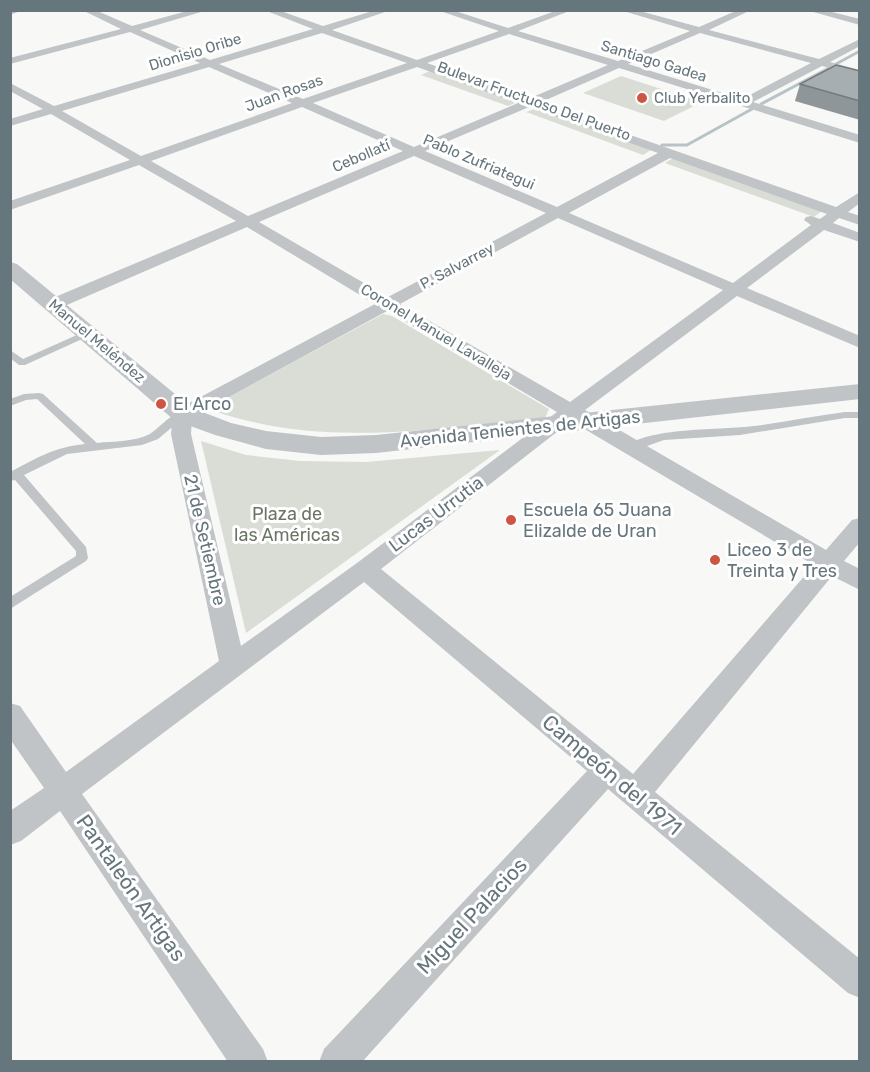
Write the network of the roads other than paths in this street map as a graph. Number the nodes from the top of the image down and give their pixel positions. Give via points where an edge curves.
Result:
1 (19, 10) edge
2 (86, 10) edge
3 (204, 10) edge
4 (268, 10) edge
5 (387, 10) edge
6 (441, 10) edge
7 (568, 10) edge
8 (624, 10) edge
9 (747, 10) edge
10 (810, 10) edge
11 (10, 12) edge
12 (860, 22) edge
13 (130, 30) junction
14 (322, 30) junction
15 (508, 31) junction
16 (700, 31) junction
17 (860, 42) edge
18 (10, 61) edge
19 (416, 63) junction
20 (820, 63) junction
21 (209, 64) junction
22 (619, 65) junction
23 (860, 73) edge
24 (10, 86) edge
25 (302, 104) junction
26 (529, 104) junction
27 (743, 104) junction
28 (52, 110) junction
29 (512, 111) junction
30 (10, 123) edge
31 (577, 135) dead end
32 (860, 139) edge
33 (414, 152) junction
34 (669, 153) junction
35 (631, 154) dead end
36 (140, 162) junction
37 (653, 162) junction
38 (674, 170) dead end
39 (860, 196) edge
40 (10, 206) edge
41 (555, 213) junction
42 (838, 213) junction
43 (801, 216) dead end
44 (860, 221) edge
45 (248, 222) junction
46 (822, 224) junction
47 (860, 238) edge
48 (10, 268) edge
49 (734, 290) junction
50 (54, 304) junction
51 (387, 304) junction
52 (88, 333) junction
53 (860, 343) edge
54 (10, 353) edge
55 (860, 391) edge
56 (10, 404) edge
57 (183, 414) junction
58 (860, 415) edge
59 (569, 420) junction
60 (94, 446) junction
61 (630, 448) junction
62 (14, 476) edge
63 (860, 526) edge
64 (828, 562) junction
65 (365, 569) junction
66 (860, 581) edge
67 (10, 604) edge
68 (233, 666) junction
69 (10, 715) edge
70 (607, 770) junction
71 (64, 791) junction
72 (635, 794) junction
73 (10, 830) edge
74 (860, 981) edge
75 (250, 1062) edge
76 (337, 1062) edge

1 - 11 street
2 - 13 street, Pablo Zufriategui
3 - 13 street
4 - 14 street
5 - 14 street, Dionisio Oribe
6 - 15 street, Santiago Gadea
7 - 15 street, Juan Rosas
8 - 16 street
9 - 16 street, Cebollatí
10 - 12 street
13 - 18 street
13 - 21 street, Pablo Zufriategui
14 - 19 street
14 - 21 street, Dionisio Oribe
15 - 19 street, Juan Rosas
15 - 22 street, Santiago Gadea
16 - 20 street
16 - 22 street, Cebollatí
17 - 20 street
19 - 25 street, Juan Rosas
19 - 26 street, Bulevar Fructuoso Del Puerto
19 - 29 street, Bulevar Fructuoso Del Puerto via 413,71 419,76
20 - 23 street
20 - 27 street
21 - 25 street, Pablo Zufriategui
21 - 28 street, Dionisio Oribe
22 - 26 street, Cebollatí
22 - 27 street, Santiago Gadea
24 - 28 street, Coronel Manuel Lavalleja
25 - 33 street, Pablo Zufriategui
25 - 36 street, Juan Rosas
26 - 29 street, Cebollatí
26 - 34 street, Bulevar Fructuoso Del Puerto
27 - 32 street, Santiago Gadea
28 - 30 street, Dionisio Oribe
28 - 36 street, Coronel Manuel Lavalleja
29 - 31 street, Bulevar Fructuoso Del Puerto
29 - 33 street, Cebollatí
33 - 41 street, Pablo Zufriategui
33 - 45 street, Cebollatí
34 - 37 street, P. Salvarrey
34 - 42 street, Bulevar Fructuoso Del Puerto
35 - 37 street, Bulevar Fructuoso Del Puerto
36 - 40 street, Juan Rosas
36 - 45 street, Coronel Manuel Lavalleja
37 - 38 street, Bulevar Fructuoso Del Puerto
37 - 41 street, P. Salvarrey
39 - 42 street, Lucas Urrutia
41 - 49 street, Pablo Zufriategui
41 - 51 street, P. Salvarrey
42 - 44 street, Bulevar Fructuoso Del Puerto
42 - 46 street, Lucas Urrutia
43 - 46 street
45 - 50 street, Cebollatí
45 - 51 street, Coronel Manuel Lavalleja
46 - 47 street
46 - 49 street, Lucas Urrutia
48 - 50 street, Manuel Meléndez
49 - 53 street, Pablo Zufriategui
49 - 59 street, Lucas Urrutia
50 - 52 street, Manuel Meléndez
51 - 57 street, P. Salvarrey
51 - 59 street, Coronel Manuel Lavalleja
52 - 54 lane via 21,363
52 - 57 street, Manuel Meléndez
55 - 59 street, Avenida Tenientes de Artigas
56 - 60 lane via 24,397 39,396
57 - 59 street, Avenida Tenientes de Artigas via 266,440 321,446 376,444
57 - 60 lane via 154,436 138,442
57 - 68 street, 21 de Setiembre via 181,434
58 - 61 lane via 656,438
59 - 61 street, Coronel Manuel Lavalleja
59 - 65 street, Lucas Urrutia
60 - 62 lane via 57,453
61 - 64 street, Coronel Manuel Lavalleja
62 - 67 lane via 82,550 82,558
63 - 64 street
64 - 66 street, Coronel Manuel Lavalleja
64 - 72 street
65 - 68 street, Lucas Urrutia
65 - 70 street, Campeón del 1971
68 - 71 street, Lucas Urrutia
69 - 71 street, Pantaleón Artigas
70 - 72 street, Campeón del 1971
70 - 76 street, Miguel Palacios
71 - 73 street, Lucas Urrutia
71 - 75 street, Pantaleón Artigas
72 - 74 street, Campeón del 1971

